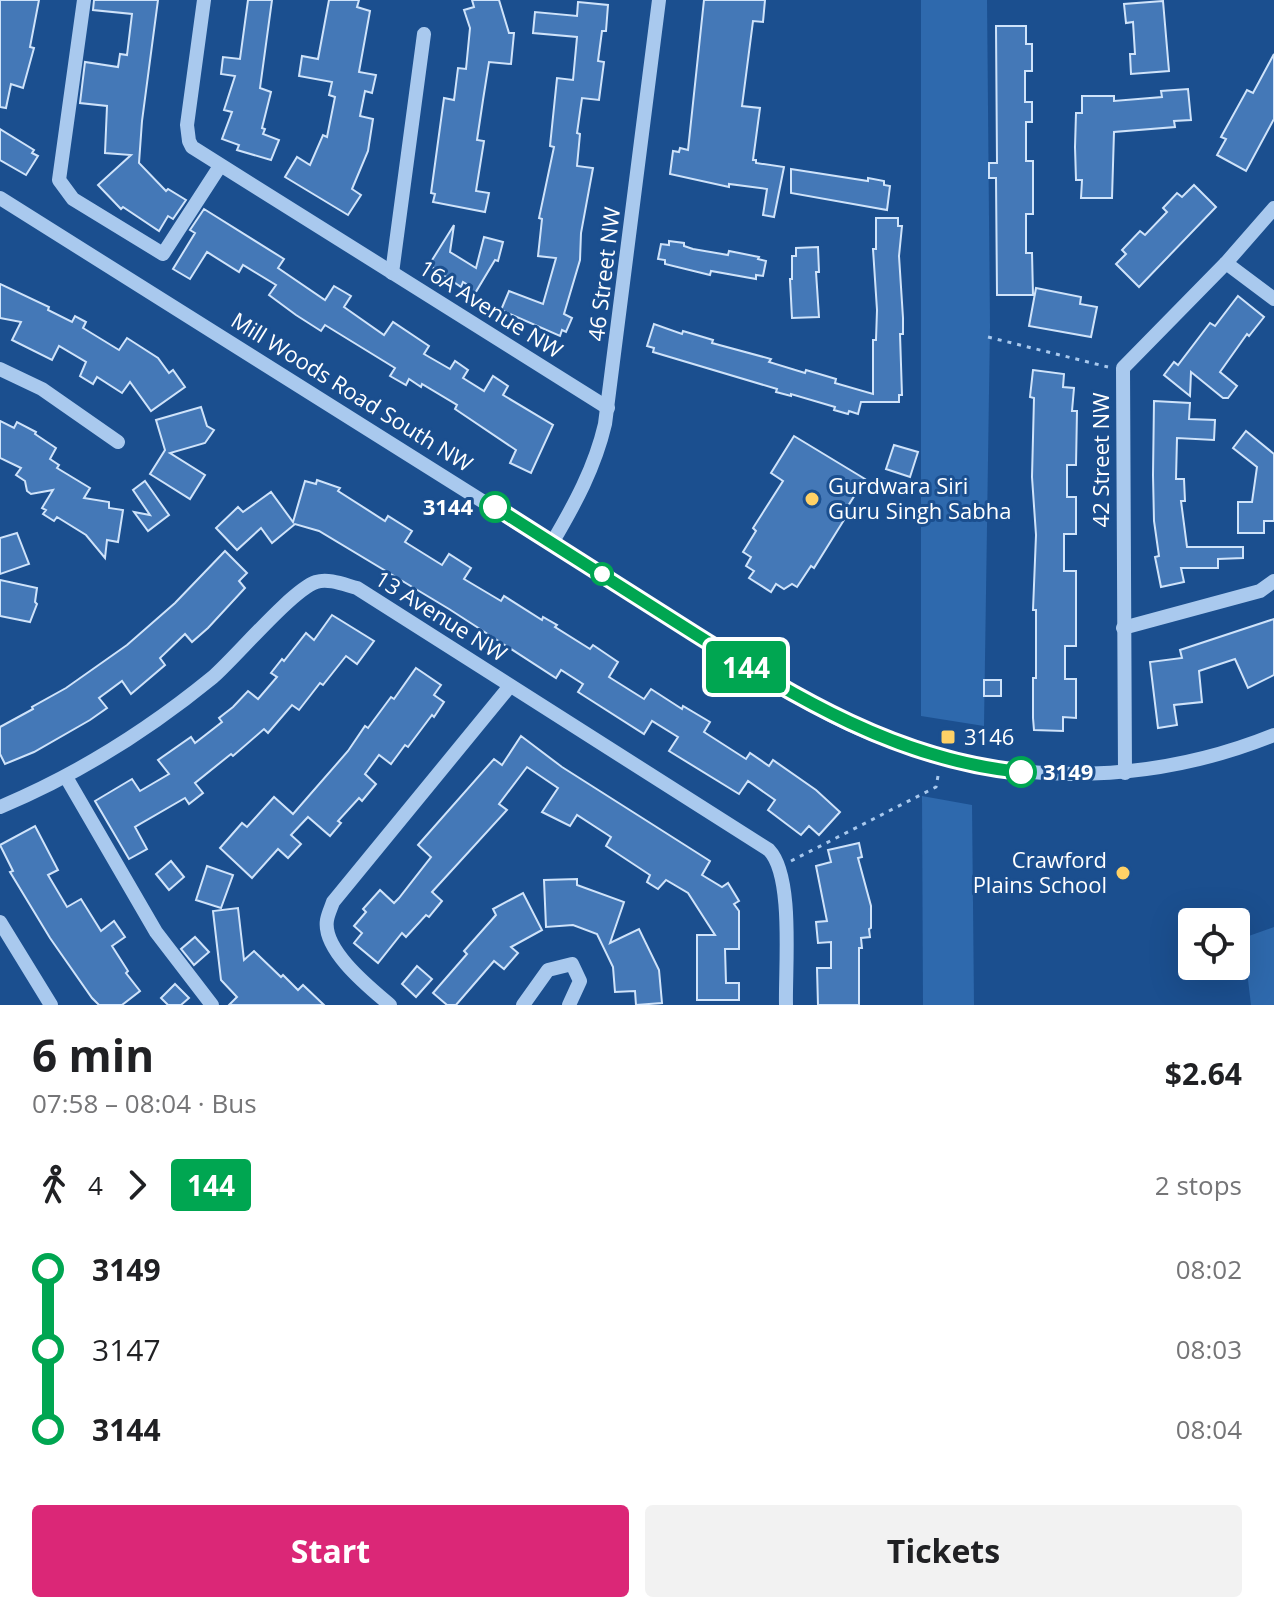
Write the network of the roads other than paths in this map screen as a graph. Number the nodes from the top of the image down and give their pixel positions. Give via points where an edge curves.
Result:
1 (84, 0) edge
2 (204, 0) edge
3 (659, 0) edge
4 (424, 34) dead end
5 (220, 166) junction
6 (0, 198) edge
7 (1274, 208) edge
8 (1226, 263) junction
9 (392, 273) junction
10 (1274, 299) edge
11 (0, 369) edge
12 (608, 408) junction
13 (118, 442) dead end
14 (552, 543) junction
15 (1274, 581) edge
16 (1123, 628) junction
17 (510, 686) junction
18 (1274, 735) edge
19 (1125, 773) junction
20 (66, 777) junction
21 (0, 807) edge
22 (0, 922) edge
23 (51, 1005) edge
24 (212, 1005) edge
25 (390, 1005) edge
26 (523, 1005) edge
27 (569, 1005) edge
28 (786, 1005) edge

1 - 5 street via 59,180 73,199 163,254
2 - 5 street, 16A Avenue NW via 187,125 189,141
3 - 12 street, 46 Street NW
4 - 9 street, 16A Avenue NW
5 - 9 street, 16A Avenue NW
6 - 14 street, Mill Woods Road South NW
7 - 8 street, 42 Street NW
8 - 10 street
8 - 16 street, 42 Street NW via 1123,368
9 - 12 street, 16A Avenue NW
11 - 13 street via 42,389
12 - 14 street, 46 Street NW via 591,471
14 - 19 street, Mill Woods Road South NW via 775,685 872,735 999,770
15 - 16 street via 1260,591
16 - 19 street, 42 Street NW
17 - 20 street, 13 Avenue NW via 357,588 315,582 162,717
17 - 25 street via 333,902 326,923 338,956
17 - 28 street, 13 Avenue NW via 769,850 785,887
18 - 19 street, Mill Woods Road South NW via 1191,762
20 - 21 street, 13 Avenue NW
20 - 24 street via 156,932
22 - 23 street
26 - 27 street via 548,970 572,964 580,981

